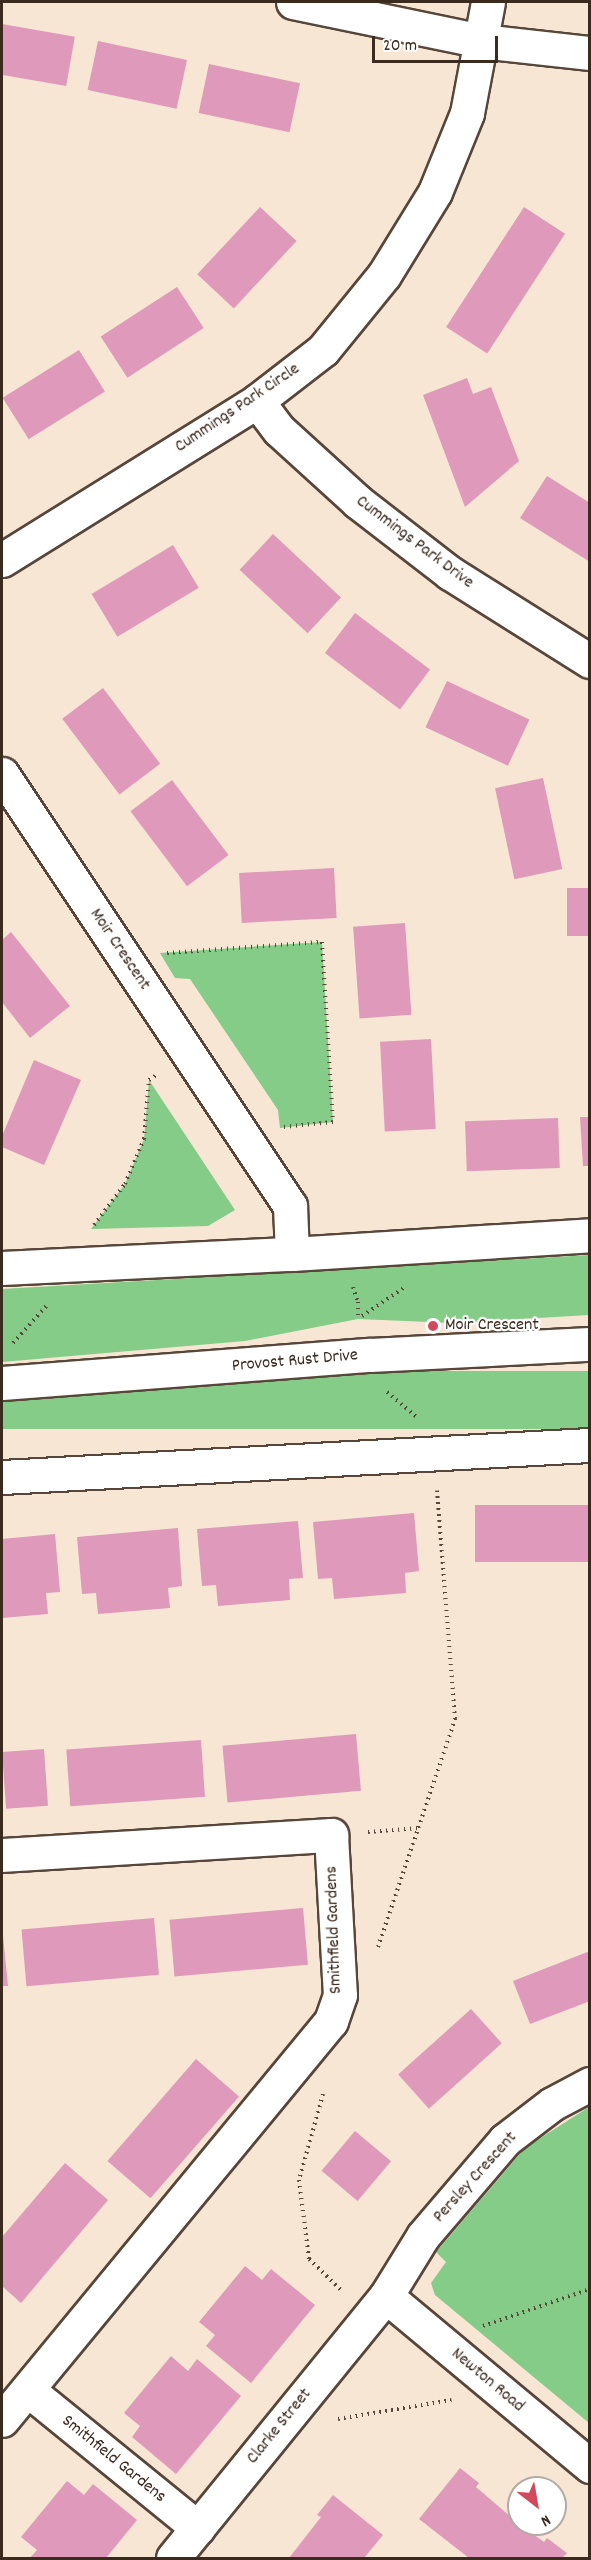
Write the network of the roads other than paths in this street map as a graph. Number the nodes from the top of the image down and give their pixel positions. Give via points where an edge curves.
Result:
1 (293, 2) edge
2 (488, 2) edge
3 (481, 41) junction
4 (590, 53) edge
5 (257, 401) junction
6 (2, 560) edge
7 (590, 661) edge
8 (2, 774) edge
9 (590, 1235) edge
10 (292, 1254) junction
11 (2, 1268) edge
12 (590, 1344) edge
13 (2, 1383) edge
14 (590, 1445) edge
15 (2, 1478) edge
16 (2, 1855) edge
17 (590, 2084) edge
18 (377, 2306) junction
19 (28, 2390) junction
20 (2, 2420) edge
21 (590, 2466) edge
22 (198, 2528) junction
23 (173, 2559) edge

1 - 3 street
2 - 3 street, Cummings Park Circle
3 - 4 street
3 - 5 street, Cummings Park Circle via 467,113 435,192 390,266 323,350
5 - 6 street, Cummings Park Circle
5 - 7 street, Cummings Park Drive via 279,430 358,502 450,573
8 - 10 street, Moir Crescent via 290,1206
9 - 10 street
10 - 11 street
12 - 13 street, Provost Rust Drive via 370,1355
14 - 15 street
16 - 19 street, Smithfield Gardens via 331,1835 340,1995 331,2021
17 - 18 street, Persley Crescent via 552,2104 505,2140 423,2236
18 - 21 street, Newton Road via 454,2354
18 - 22 street, Clarke Street
19 - 20 street, Smithfield Gardens
19 - 22 street, Smithfield Gardens
22 - 23 street, Clarke Street

